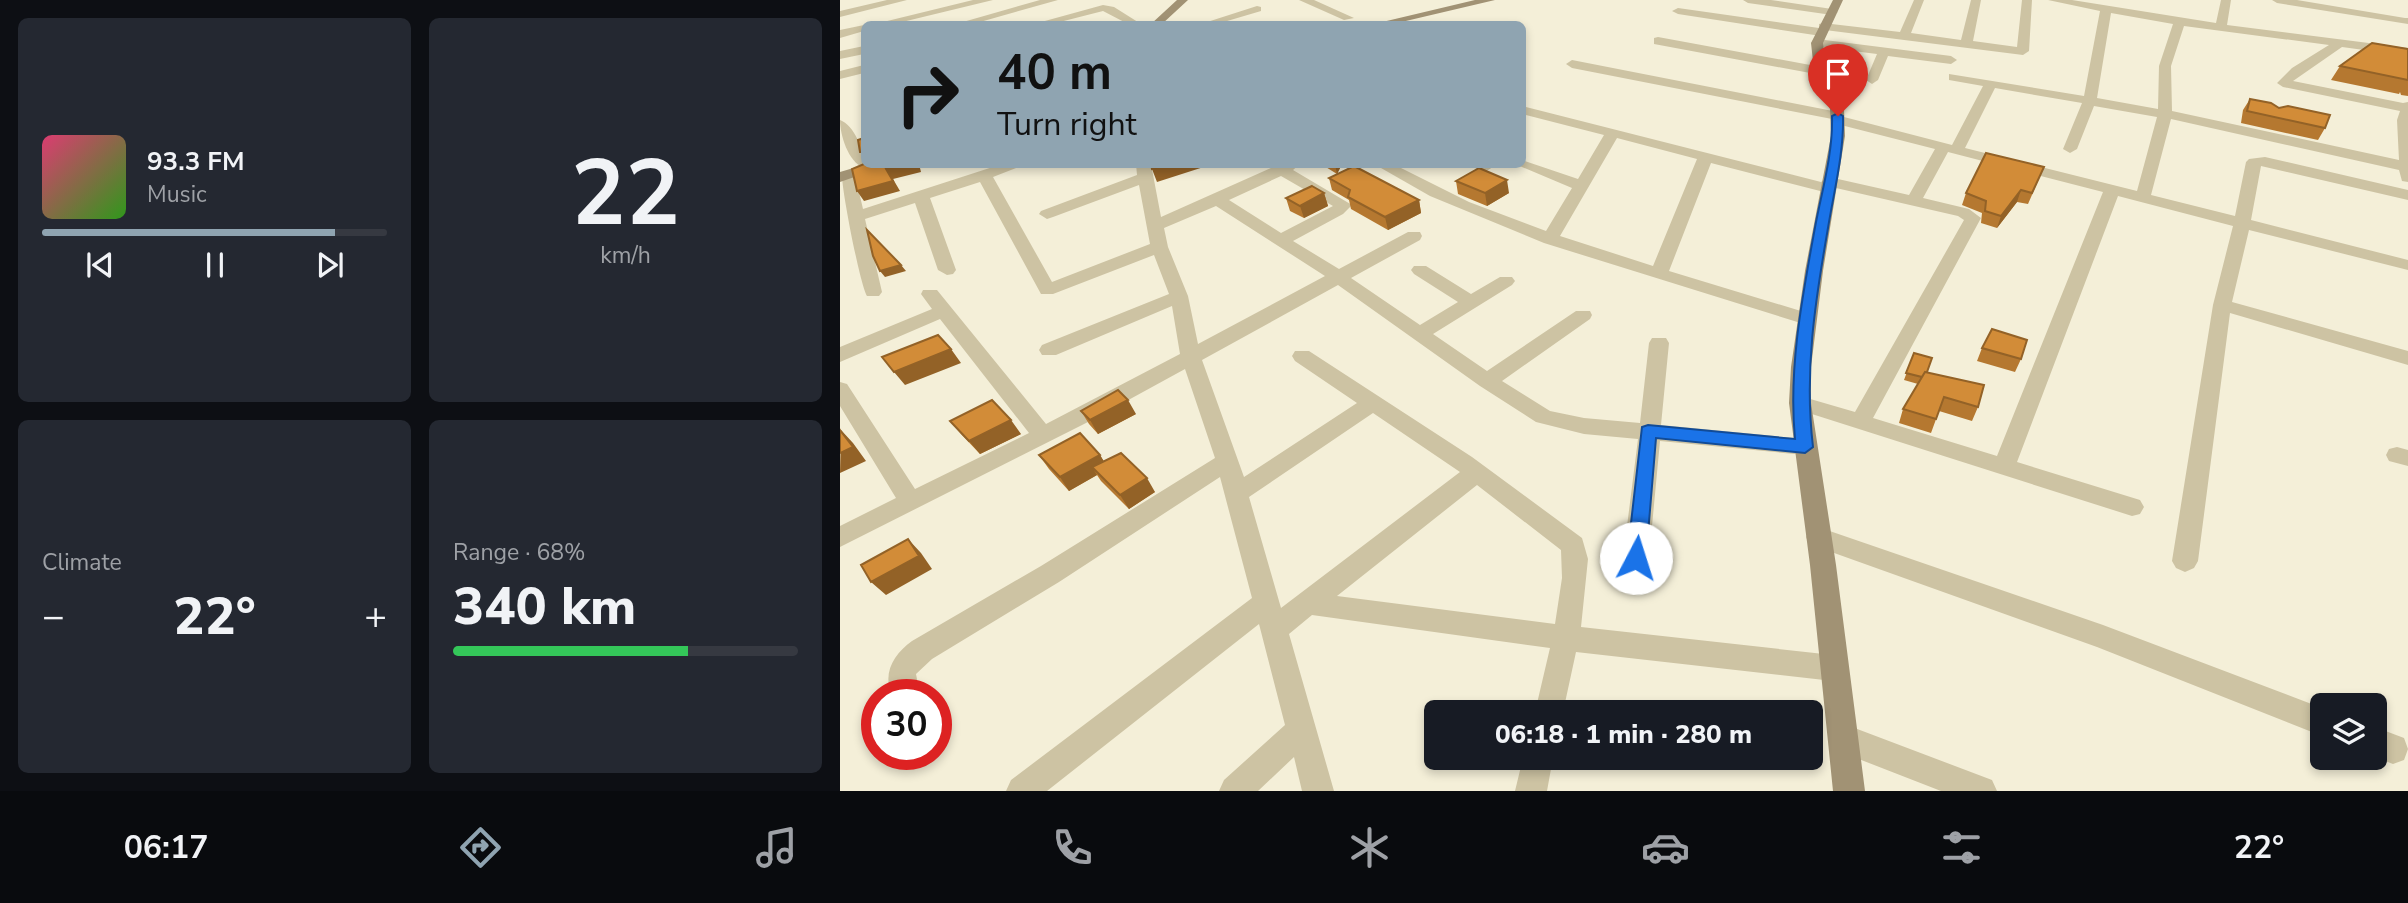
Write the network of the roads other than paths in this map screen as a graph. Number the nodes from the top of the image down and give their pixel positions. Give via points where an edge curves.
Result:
1 (902, 0) edge
2 (988, 0) edge
3 (1053, 0) edge
4 (1183, 0) edge
5 (1304, 0) edge
6 (1490, 0) edge
7 (1748, 0) edge
8 (1919, 0) edge
9 (1976, 0) edge
10 (2027, 0) edge
11 (2053, 0) edge
12 (2226, 0) edge
13 (2277, 0) edge
14 (1034, 2) edge
15 (1257, 9) dead end
16 (2106, 10) junction
17 (1678, 11) dead end
18 (840, 14) edge
19 (1348, 18) dead end
20 (894, 21) edge
21 (972, 21) edge
22 (1053, 21) edge
23 (1130, 21) edge
24 (1159, 21) edge
25 (1217, 21) edge
26 (1394, 21) edge
27 (2405, 21) dead end
28 (1826, 22) edge
29 (2180, 22) junction
30 (2332, 24) edge
31 (2221, 27) junction
32 (861, 29) edge
33 (840, 34) edge
34 (1904, 36) junction
35 (1658, 41) dead end
36 (1966, 44) junction
37 (861, 51) edge
38 (1884, 51) junction
39 (2408, 52) edge
40 (840, 55) edge
41 (1951, 60) dead end
42 (1572, 64) dead end
43 (861, 70) edge
44 (1821, 71) junction
45 (840, 75) edge
46 (1954, 77) dead end
47 (1872, 80) dead end
48 (1990, 84) junction
49 (2090, 100) junction
50 (2407, 107) edge
51 (1526, 111) edge
52 (2165, 114) junction
53 (1838, 118) junction
54 (840, 124) edge
55 (1612, 134) junction
56 (1950, 148) junction
57 (2070, 149) dead end
58 (1706, 156) junction
59 (861, 157) edge
60 (1526, 165) edge
61 (861, 167) edge
62 (2407, 167) edge
63 (1008, 168) edge
64 (1285, 168) edge
65 (1288, 168) edge
66 (1388, 169) edge
67 (1144, 171) edge
68 (843, 176) edge
69 (985, 176) junction
70 (1828, 185) junction
71 (1581, 186) junction
72 (2112, 190) junction
73 (2408, 195) edge
74 (921, 196) junction
75 (2143, 197) junction
76 (1217, 200) junction
77 (1914, 201) junction
78 (2408, 204) edge
79 (1046, 214) dead end
80 (856, 217) junction
81 (2242, 223) junction
82 (1413, 236) dead end
83 (1157, 237) junction
84 (1550, 239) junction
85 (1281, 240) junction
86 (2408, 265) edge
87 (947, 270) dead end
88 (1420, 271) dead end
89 (1659, 274) junction
90 (1337, 276) junction
91 (1506, 281) dead end
92 (873, 292) dead end
93 (930, 294) dead end
94 (1179, 296) junction
95 (1471, 302) junction
96 (2222, 305) junction
97 (943, 312) junction
98 (1583, 315) dead end
99 (1807, 320) junction
100 (1419, 334) junction
101 (1659, 343) dead end
102 (1049, 350) dead end
103 (840, 355) edge
104 (1302, 355) dead end
105 (1191, 358) junction
106 (2408, 358) edge
107 (1487, 381) junction
108 (840, 388) edge
109 (1372, 403) junction
110 (1800, 403) junction
111 (1860, 422) junction
112 (1648, 431) junction
113 (1041, 434) junction
114 (1805, 447) junction
115 (1228, 461) junction
116 (2004, 467) junction
117 (1476, 472) junction
118 (1236, 494) junction
119 (910, 501) junction
120 (2132, 507) dead end
121 (840, 537) edge
122 (1818, 537) junction
123 (1636, 558) dead end
124 (2185, 561) dead end
125 (1307, 603) junction
126 (1269, 617) junction
127 (1565, 638) junction
128 (1833, 668) junction
129 (900, 679) edge
130 (1552, 700) edge
131 (2310, 717) edge
132 (1301, 730) junction
133 (1844, 739) junction
134 (1535, 770) edge
135 (1022, 791) edge
136 (1235, 791) edge
137 (1318, 791) edge
138 (1531, 791) edge
139 (1849, 791) edge
140 (1981, 791) edge

1 - 18 street
2 - 20 street
3 - 14 street
4 - 24 street
5 - 19 street
6 - 26 street
7 - 28 street
8 - 34 street
9 - 36 street
10 - 36 street via 2023,51
11 - 16 street
12 - 31 street
13 - 30 street
14 - 21 street
15 - 25 street
16 - 29 street via 2152,13
16 - 49 street
17 - 28 street
22 - 23 street via 1107,8
27 - 30 street
28 - 34 street
28 - 38 street
28 - 44 street
29 - 31 street
29 - 52 street via 2163,76
30 - 31 street
30 - 39 street
30 - 50 street via 2281,89
32 - 33 street
34 - 36 street
35 - 44 street
37 - 40 street
38 - 41 street
38 - 47 street
42 - 53 street
43 - 45 street
44 - 53 street
46 - 48 street
48 - 49 street
48 - 56 street
49 - 52 street
49 - 57 street
50 - 62 street via 2403,120
51 - 55 street
52 - 62 street
52 - 75 street
53 - 56 street
53 - 70 street
54 - 59 street
55 - 58 street
55 - 71 street
56 - 72 street
56 - 77 street
58 - 70 street
58 - 89 street
60 - 71 street
61 - 68 street
62 - 73 street
63 - 69 street
64 - 76 street
65 - 85 street via 1344,205
66 - 84 street via 1464,208
67 - 79 street
67 - 83 street
68 - 80 street
69 - 74 street
69 - 83 street via 1046,290
70 - 77 street
70 - 99 street
71 - 84 street
72 - 75 street
72 - 116 street
73 - 78 street
73 - 81 street via 2255,160
74 - 80 street
74 - 87 street
75 - 81 street
76 - 83 street
76 - 85 street
77 - 111 street via 1970,214 1973,221
80 - 92 street
81 - 86 street
81 - 96 street
82 - 90 street
83 - 94 street
84 - 89 street
85 - 90 street
88 - 95 street
89 - 99 street
90 - 100 street
90 - 105 street
91 - 95 street
93 - 97 street
94 - 102 street
94 - 105 street
95 - 100 street
96 - 106 street
96 - 124 street
97 - 103 street
97 - 113 street
98 - 107 street
99 - 110 street
100 - 107 street
101 - 112 street
104 - 109 street
105 - 113 street
105 - 115 street
107 - 112 street via 1529,409 1561,422
108 - 119 street
109 - 117 street
109 - 118 street
110 - 111 street
110 - 114 street
111 - 116 street
112 - 114 street
112 - 123 street
113 - 119 street
114 - 122 street
115 - 118 street
115 - 129 street via 922,650 909,659
116 - 120 street
117 - 125 street
117 - 127 street via 1573,545 1576,569
118 - 126 street
119 - 121 street
122 - 128 street
122 - 131 street via 2103,637
125 - 126 street
125 - 127 street
126 - 132 street
126 - 135 street
127 - 128 street
127 - 130 street
128 - 133 street
132 - 136 street
132 - 137 street
133 - 139 street
133 - 140 street
134 - 138 street

